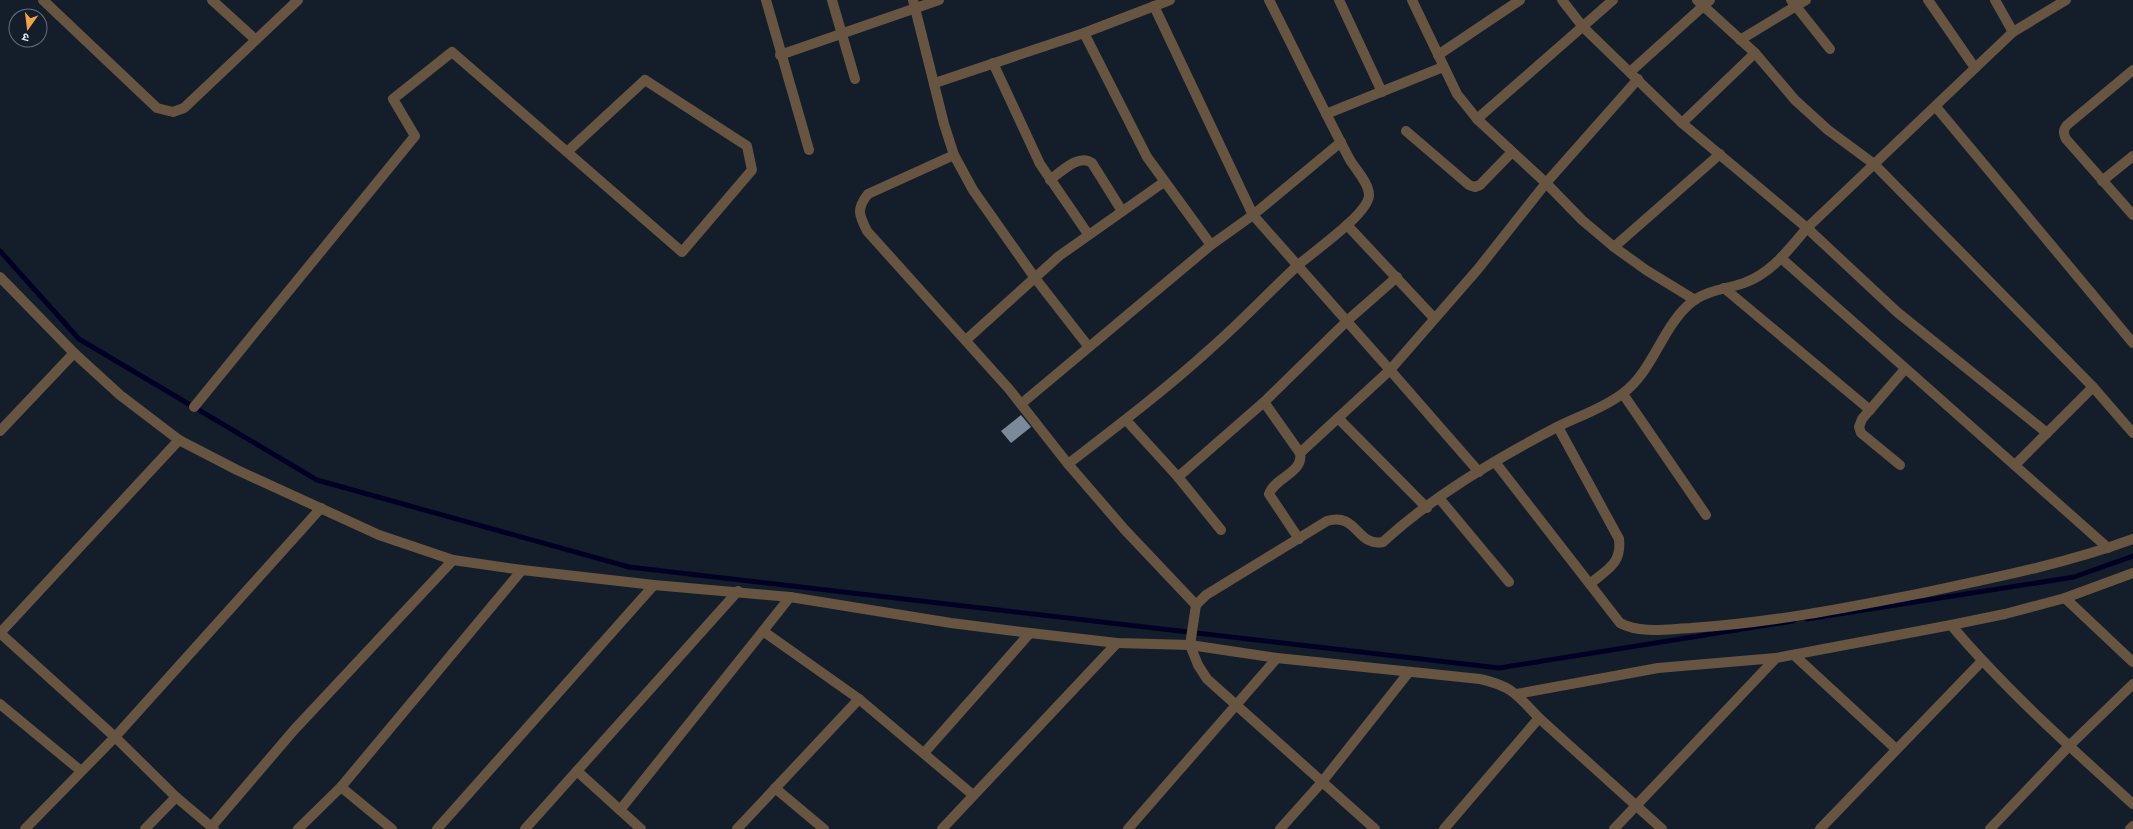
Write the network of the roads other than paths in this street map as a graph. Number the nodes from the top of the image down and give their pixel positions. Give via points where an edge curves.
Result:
1 (43, 0) edge
2 (212, 0) edge
3 (298, 0) edge
4 (766, 0) edge
5 (832, 0) edge
6 (939, 0) edge
7 (1170, 0) edge
8 (1269, 0) edge
9 (1339, 0) edge
10 (1412, 0) edge
11 (1520, 0) edge
12 (1562, 0) edge
13 (1613, 0) edge
14 (1806, 0) edge
15 (1928, 0) edge
16 (1995, 0) edge
17 (2066, 0) edge
18 (1703, 2) edge
19 (1794, 3) edge
20 (914, 4) edge
21 (1154, 6) junction
22 (1583, 27) junction
23 (2013, 32) junction
24 (1084, 33) junction
25 (842, 34) junction
26 (256, 40) junction
27 (1740, 40) junction
28 (1830, 49) dead end
29 (1755, 53) junction
30 (780, 55) junction
31 (1438, 55) junction
32 (993, 63) junction
33 (1443, 66) junction
34 (1975, 68) junction
35 (2133, 70) edge
36 (1630, 72) junction
37 (1638, 79) junction
38 (855, 80) dead end
39 (935, 83) junction
40 (1382, 92) junction
41 (1936, 106) junction
42 (1326, 114) junction
43 (1477, 118) junction
44 (1682, 123) junction
45 (1406, 131) dead end
46 (1341, 142) junction
47 (809, 150) dead end
48 (567, 152) junction
49 (1512, 152) junction
50 (1720, 154) junction
51 (954, 155) junction
52 (2133, 156) edge
53 (1874, 164) junction
54 (1050, 180) junction
55 (2102, 181) junction
56 (1164, 182) junction
57 (1546, 183) junction
58 (1122, 211) junction
59 (1253, 215) junction
60 (2133, 215) edge
61 (1347, 225) junction
62 (1807, 228) junction
63 (1088, 234) junction
64 (1211, 245) junction
65 (1614, 247) junction
66 (1781, 258) junction
67 (1297, 266) junction
68 (1397, 277) junction
69 (0, 278) edge
70 (1035, 278) junction
71 (1724, 288) junction
72 (1695, 300) junction
73 (1434, 318) junction
74 (1348, 320) junction
75 (966, 340) junction
76 (2133, 343) edge
77 (1088, 346) junction
78 (74, 353) junction
79 (1905, 369) junction
80 (1390, 370) junction
81 (2093, 387) junction
82 (1623, 394) junction
83 (1264, 402) junction
84 (1021, 404) junction
85 (194, 407) dead end
86 (1870, 410) junction
87 (1338, 418) junction
88 (1126, 420) junction
89 (1558, 427) junction
90 (0, 431) edge
91 (2047, 433) junction
92 (2133, 433) edge
93 (179, 440) junction
94 (1300, 453) junction
95 (1494, 462) junction
96 (1068, 464) junction
97 (1900, 465) dead end
98 (2015, 465) junction
99 (1479, 472) junction
100 (1178, 477) junction
101 (1439, 498) junction
102 (321, 508) junction
103 (1427, 508) junction
104 (1706, 515) dead end
105 (1221, 530) dead end
106 (1299, 538) junction
107 (2133, 539) edge
108 (2108, 548) junction
109 (453, 560) junction
110 (522, 570) junction
111 (2133, 573) edge
112 (1509, 582) dead end
113 (1590, 584) junction
114 (654, 585) junction
115 (738, 591) junction
116 (790, 597) junction
117 (2065, 598) junction
118 (1195, 609) junction
119 (1950, 625) junction
120 (764, 631) junction
121 (0, 633) edge
122 (1030, 633) junction
123 (1117, 643) junction
124 (1190, 646) junction
125 (1794, 655) junction
126 (1277, 658) junction
127 (1776, 658) junction
128 (1982, 661) junction
129 (2133, 662) edge
130 (1410, 672) junction
131 (2133, 684) edge
132 (1517, 694) junction
133 (859, 699) junction
134 (0, 704) edge
135 (1235, 706) junction
136 (1539, 718) junction
137 (115, 737) junction
138 (2069, 746) junction
139 (1896, 749) junction
140 (924, 753) junction
141 (81, 771) junction
142 (577, 771) junction
143 (1322, 782) junction
144 (341, 786) junction
145 (775, 788) junction
146 (973, 795) junction
147 (176, 797) junction
148 (2133, 804) edge
149 (1636, 805) junction
150 (620, 810) junction
151 (2133, 826) edge
152 (213, 828) edge
153 (25, 829) edge
154 (145, 829) edge
155 (298, 829) edge
156 (392, 829) edge
157 (437, 829) edge
158 (525, 829) edge
159 (641, 829) edge
160 (737, 829) edge
161 (824, 829) edge
162 (942, 829) edge
163 (1128, 829) edge
164 (1280, 829) edge
165 (1375, 829) edge
166 (1444, 829) edge
167 (1614, 829) edge
168 (1662, 829) edge
169 (1820, 829) edge
170 (1990, 829) edge
171 (2130, 829) edge

1 - 26 street via 157,108 172,112 184,108
2 - 26 street
3 - 26 street
4 - 30 street
5 - 25 street
6 - 20 street
7 - 21 street
8 - 42 street
9 - 40 street
10 - 31 street
11 - 31 street
12 - 22 street
13 - 22 street
14 - 19 street
15 - 34 street
16 - 23 street
17 - 23 street
18 - 27 street
18 - 36 street
19 - 27 street
19 - 28 street
20 - 25 street
20 - 39 street
21 - 24 street
21 - 59 street
22 - 36 street
22 - 43 street
23 - 34 street
24 - 32 street
24 - 56 street via 1140,144
25 - 30 street
25 - 38 street
27 - 29 street
29 - 44 street
29 - 53 street via 1795,100 1828,130
30 - 47 street
31 - 33 street
32 - 39 street
32 - 54 street via 1025,134
33 - 40 street
33 - 43 street via 1457,94
34 - 41 street
35 - 55 street via 2064,128 2066,140
36 - 37 street
37 - 44 street
37 - 57 street
39 - 51 street
40 - 42 street
41 - 53 street
41 - 76 street
42 - 46 street
43 - 49 street
44 - 50 street
45 - 49 street via 1469,185 1475,187
46 - 59 street
46 - 61 street via 1367,185 1369,196 1366,206
48 - 48 street via 682,252 752,170 747,146 645,80
48 - 85 street via 452,52 394,99 415,136
49 - 57 street
50 - 62 street
50 - 65 street
51 - 70 street via 973,190
51 - 75 street via 868,194 860,204 860,216 867,231
52 - 55 street
53 - 62 street
53 - 81 street
54 - 58 street via 1079,160 1087,159
54 - 63 street
55 - 60 street
56 - 58 street
56 - 64 street
57 - 65 street via 1582,220
57 - 73 street via 1478,269
58 - 63 street
59 - 64 street
59 - 67 street
61 - 67 street
61 - 68 street
62 - 66 street
62 - 91 street via 1897,312
63 - 70 street
64 - 77 street
65 - 72 street
66 - 71 street via 1765,272 1745,282
66 - 79 street
67 - 74 street
67 - 88 street via 1211,349
68 - 73 street
68 - 74 street
69 - 78 street
70 - 75 street
70 - 77 street
71 - 72 street
71 - 86 street
72 - 82 street via 1679,313 1641,374
73 - 80 street
74 - 80 street
74 - 83 street
75 - 84 street
77 - 84 street
78 - 90 street
78 - 93 street via 120,395
79 - 86 street
79 - 98 street
80 - 87 street
80 - 99 street
81 - 91 street
81 - 92 street
82 - 89 street
82 - 104 street
83 - 94 street
83 - 100 street
84 - 96 street
86 - 97 street via 1862,419 1860,433
87 - 94 street
87 - 103 street
88 - 96 street
88 - 100 street
89 - 95 street
89 - 113 street via 1619,538 1620,551 1614,562
91 - 98 street
93 - 102 street via 237,470
93 - 121 street
94 - 106 street via 1301,460 1298,466 1272,487 1269,494
95 - 99 street
95 - 113 street
96 - 118 street
98 - 108 street
99 - 101 street
100 - 105 street
101 - 103 street
101 - 112 street
102 - 109 street via 379,536
102 - 137 street
103 - 106 street via 1383,542 1375,544 1347,521 1337,518 1327,521
106 - 118 street via 1206,595
107 - 108 street
108 - 113 street via 1972,583 1846,608 1739,625 1631,629 1620,623
109 - 110 street
109 - 152 street via 294,730
110 - 114 street
110 - 144 street
111 - 117 street
114 - 115 street
114 - 157 street
115 - 116 street
115 - 142 street
116 - 120 street
116 - 122 street
117 - 119 street
117 - 129 street
118 - 124 street
119 - 125 street
119 - 128 street
120 - 133 street
120 - 150 street
121 - 137 street
122 - 123 street
122 - 140 street
123 - 124 street
123 - 146 street
124 - 126 street
124 - 135 street via 1207,679
125 - 127 street
125 - 139 street
126 - 130 street
126 - 135 street
127 - 132 street via 1658,668
127 - 149 street
128 - 138 street
128 - 139 street
130 - 132 street via 1480,679 1501,684
130 - 143 street
131 - 138 street
132 - 136 street
133 - 140 street
133 - 145 street
134 - 141 street
135 - 143 street
135 - 163 street
136 - 149 street
136 - 166 street
137 - 141 street
137 - 147 street
138 - 148 street
138 - 170 street
139 - 169 street
140 - 146 street
141 - 153 street
142 - 150 street
142 - 158 street
143 - 164 street
143 - 165 street
144 - 155 street
144 - 156 street
145 - 160 street
145 - 161 street
146 - 162 street
147 - 152 street
147 - 154 street
149 - 167 street
149 - 168 street
150 - 159 street
151 - 171 street

